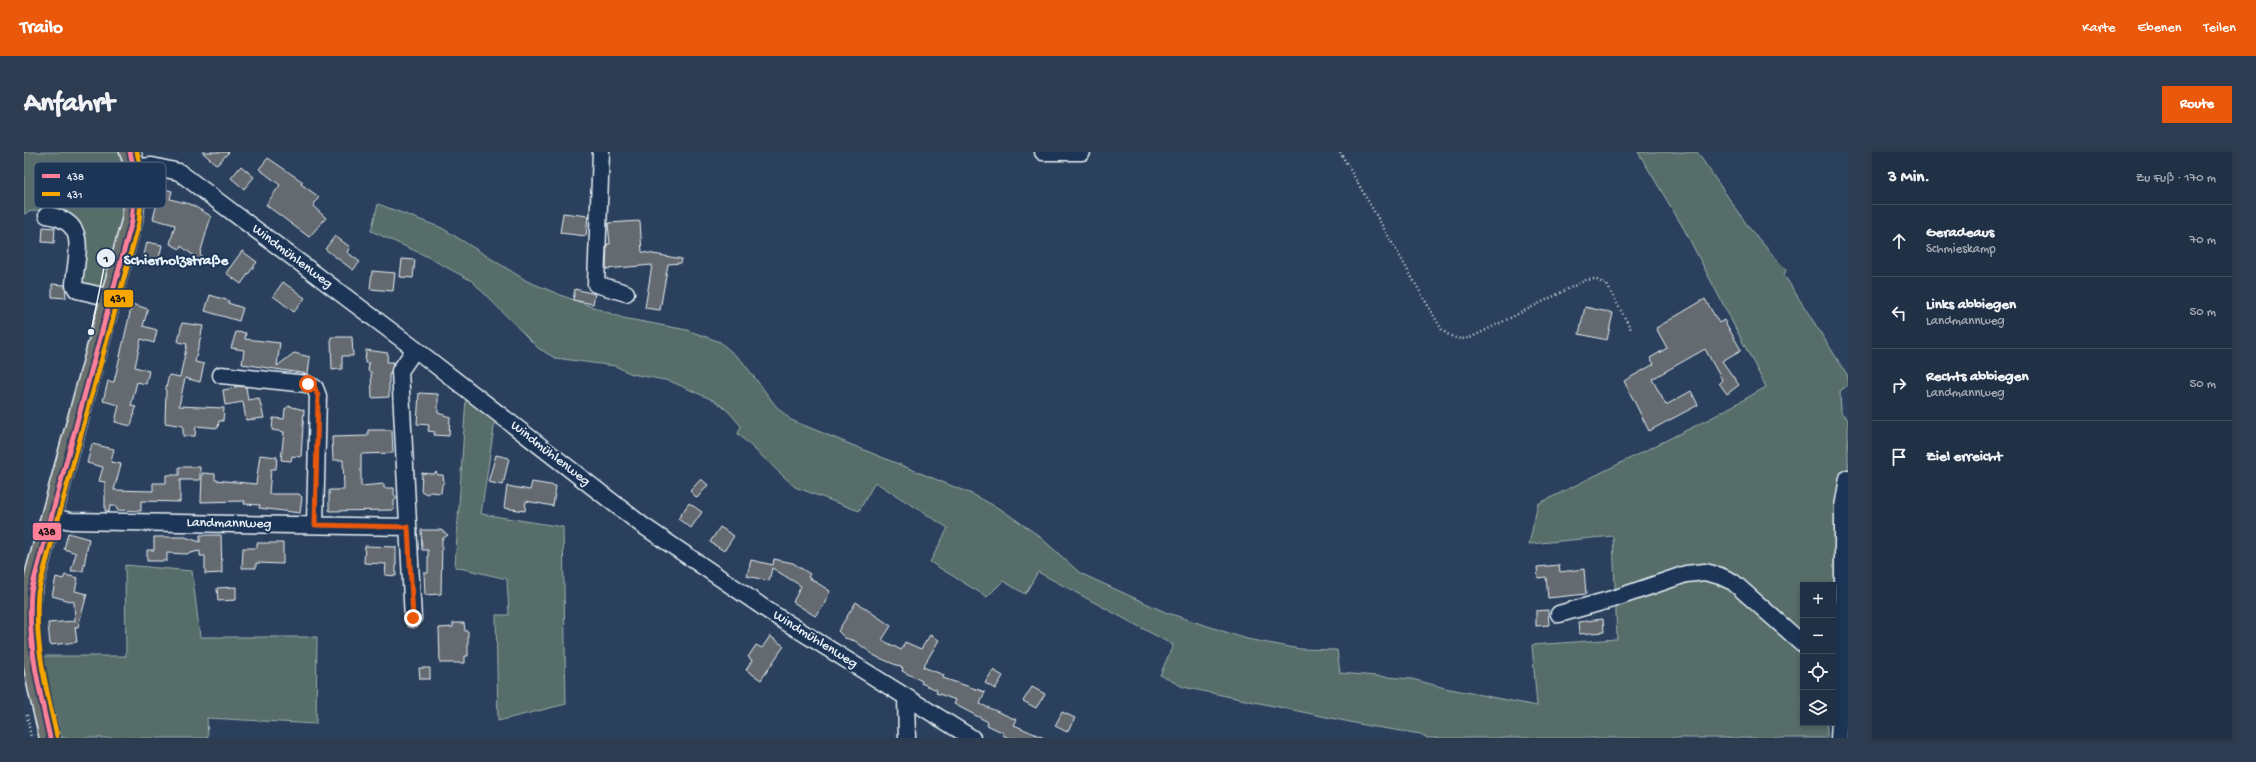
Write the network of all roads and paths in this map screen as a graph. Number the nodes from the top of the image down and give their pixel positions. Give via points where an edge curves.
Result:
1 (601, 152) edge
2 (1043, 152) edge
3 (1082, 152) edge
4 (1340, 152) edge
5 (166, 169) edge
6 (134, 208) edge
7 (47, 215) dead end
8 (626, 293) dead end
9 (111, 298) junction
10 (1632, 331) dead end
11 (415, 349) junction
12 (221, 375) dead end
13 (1848, 478) edge
14 (51, 516) junction
15 (315, 525) junction
16 (408, 527) junction
17 (1559, 614) dead end
18 (413, 618) dead end
19 (26, 630) edge
20 (1800, 641) edge
21 (1838, 676) edge
22 (906, 698) junction
23 (25, 708) dead end
24 (31, 738) edge
25 (50, 738) edge
26 (907, 738) edge
27 (972, 738) edge
28 (1839, 738) edge

1 - 8 street via 596,284
2 - 3 street
4 - 10 path via 1442,330 1449,336 1464,340 1472,337 1586,280 1595,279 1607,285
5 - 11 street, Windmühlenweg via 179,172
6 - 9 main road
7 - 9 street via 67,221 74,226 78,235 74,285 77,290
9 - 14 main road
11 - 16 street via 400,371
11 - 22 street, Windmühlenweg via 642,525 773,614
12 - 15 street via 308,384 315,388 318,396
13 - 21 street via 1843,507
14 - 15 street, Landmannweg via 71,521
14 - 19 main road via 31,591
15 - 16 street, Landmannweg
16 - 18 street
17 - 20 street via 1686,574 1705,572 1733,582
19 - 25 main road
21 - 28 street
22 - 26 street
22 - 27 street, Windmühlenweg
23 - 24 path

